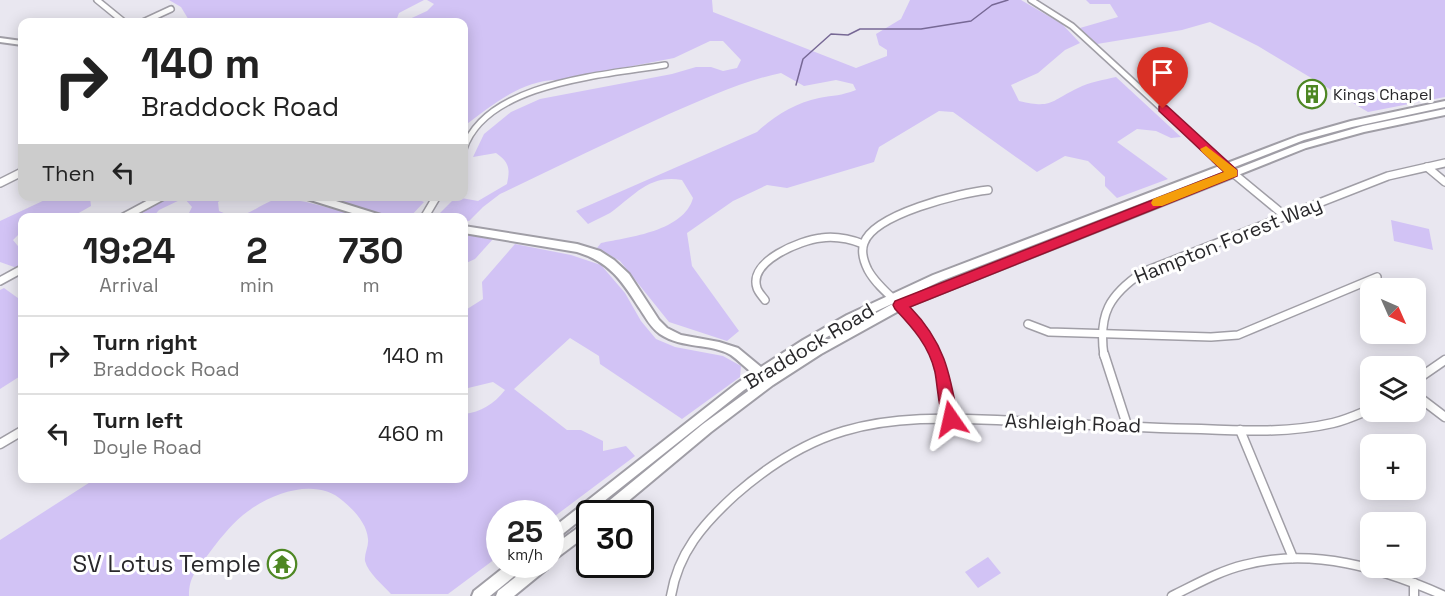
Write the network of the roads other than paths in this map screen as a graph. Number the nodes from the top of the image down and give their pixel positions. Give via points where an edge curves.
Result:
1 (97, 0) edge
2 (1031, 0) edge
3 (171, 9) dead end
4 (119, 18) edge
5 (152, 18) edge
6 (0, 40) edge
7 (18, 42) edge
8 (664, 65) dead end
9 (1445, 104) edge
10 (1445, 112) edge
11 (468, 142) edge
12 (1445, 163) edge
13 (1427, 167) junction
14 (1229, 170) junction
15 (18, 174) edge
16 (1445, 182) edge
17 (0, 183) edge
18 (988, 190) dead end
19 (154, 201) edge
20 (324, 201) edge
21 (131, 213) edge
22 (364, 213) edge
23 (1285, 216) junction
24 (468, 230) edge
25 (863, 244) junction
26 (18, 271) edge
27 (1377, 277) dead end
28 (0, 281) edge
29 (765, 300) dead end
30 (896, 301) junction
31 (1028, 324) dead end
32 (1101, 334) junction
33 (1445, 360) edge
34 (760, 372) junction
35 (1426, 373) edge
36 (769, 382) junction
37 (1426, 403) edge
38 (1360, 413) edge
39 (1445, 417) edge
40 (951, 419) junction
41 (1127, 425) junction
42 (1240, 430) junction
43 (18, 433) edge
44 (0, 444) edge
45 (619, 500) edge
46 (564, 527) edge
47 (576, 536) edge
48 (564, 546) edge
49 (1293, 558) junction
50 (501, 578) edge
51 (525, 578) edge
52 (1414, 583) junction
53 (479, 596) edge
54 (503, 596) edge
55 (671, 596) edge
56 (1172, 596) edge
57 (1414, 596) edge
58 (1445, 596) edge

1 - 4 street
2 - 14 street via 1082,35
3 - 5 street
6 - 7 main road
8 - 11 street via 560,85 520,97 480,121
9 - 14 main road, Braddock Road via 1334,128 1275,147
10 - 14 main road, Braddock Road via 1323,139
12 - 13 street, Hampton Forest Way
13 - 16 street
13 - 23 street, Hampton Forest Way via 1388,176
14 - 23 street
14 - 30 main road, Braddock Road
15 - 17 street
18 - 25 street via 968,191 891,218 871,231
19 - 21 street
20 - 22 main road
23 - 32 street, Hampton Forest Way via 1131,278 1107,302
24 - 34 main road via 596,254 625,277 663,331 679,339 734,351
25 - 29 street via 821,238 777,254 757,278 756,291
25 - 30 street via 869,272
26 - 28 street
27 - 32 street via 1238,334
30 - 34 main road, Braddock Road via 807,343
30 - 36 main road, Braddock Road
30 - 40 street via 920,326 934,349 942,369
31 - 32 street via 1049,332
32 - 41 street, Hampton Forest Way
33 - 35 street
34 - 36 main road
34 - 46 main road, Braddock Road
36 - 45 main road, Braddock Road
37 - 39 street
38 - 42 street, Ashleigh Road via 1317,427
40 - 41 street, Ashleigh Road
40 - 55 street, Ashleigh Road via 904,419 863,426 814,442 776,462 694,535 681,559
41 - 42 street, Ashleigh Road
42 - 49 street
43 - 44 street
47 - 48 main road
49 - 52 street via 1370,568
49 - 56 street via 1242,566
50 - 53 main road
51 - 54 main road
52 - 57 street
52 - 58 street

